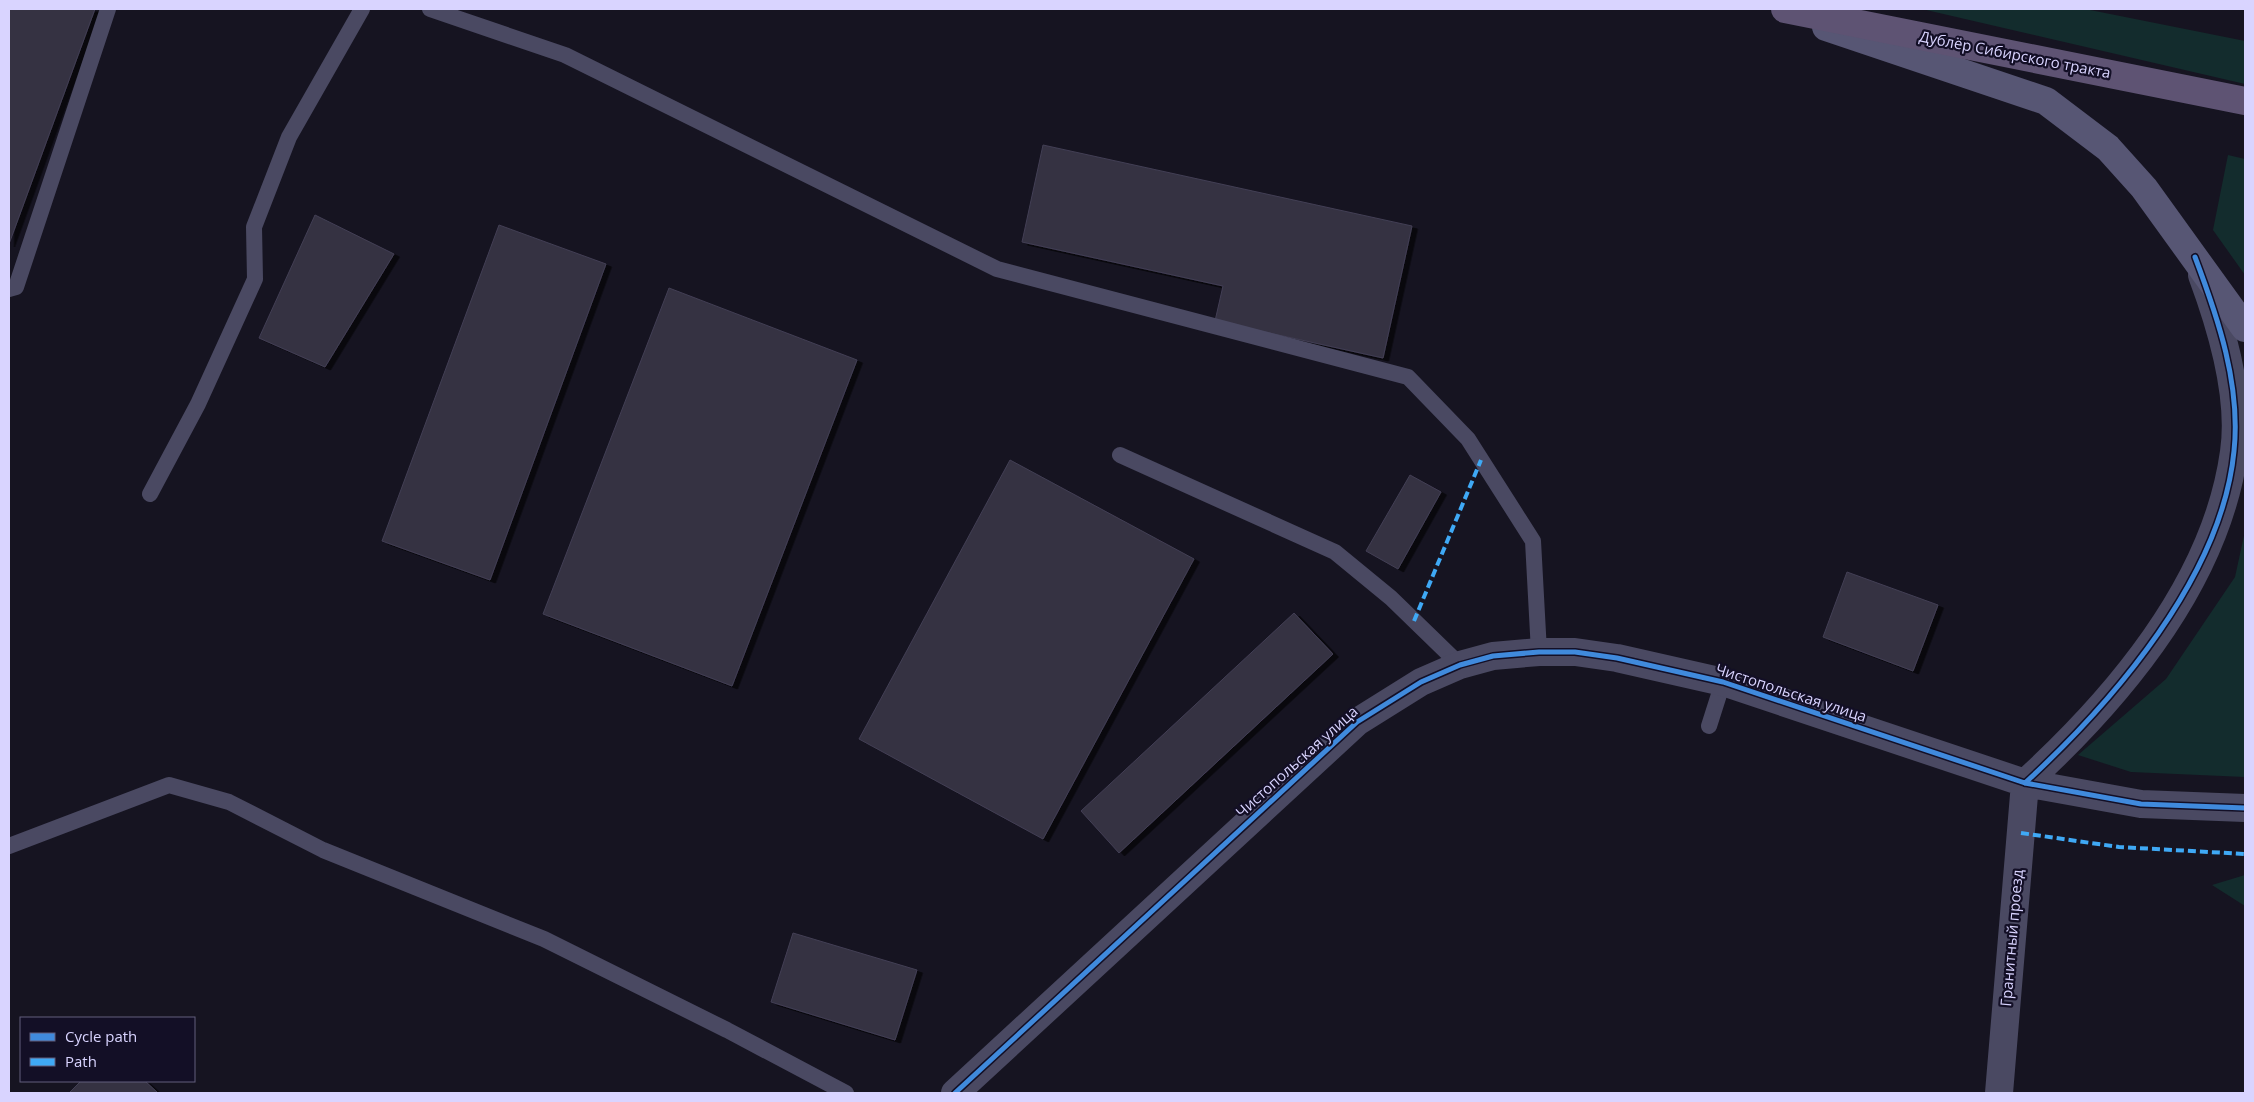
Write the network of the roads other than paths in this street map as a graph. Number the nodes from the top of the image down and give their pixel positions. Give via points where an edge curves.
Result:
1 (108, 9) edge
2 (362, 9) edge
3 (430, 9) edge
4 (1772, 9) edge
5 (1785, 9) edge
6 (2245, 101) edge
7 (2195, 257) junction
8 (9, 289) edge
9 (2245, 328) edge
10 (1120, 455) dead end
11 (150, 494) dead end
12 (1539, 652) junction
13 (1460, 665) junction
14 (1723, 682) junction
15 (1709, 726) dead end
16 (2025, 783) junction
17 (2245, 808) edge
18 (9, 846) edge
19 (846, 1093) edge
20 (955, 1093) edge
21 (1999, 1093) edge

1 - 8 lane via 16,287
2 - 11 lane via 289,137 254,227 255,279 198,404
3 - 12 lane via 564,54 997,269 1408,377 1468,439 1533,541
4 - 7 main road via 2046,101 2108,148 2144,188
5 - 6 main road, Дублёр Сибирского тракта
7 - 9 main road
7 - 16 street via 2219,321 2234,412 2234,451 2223,509 2198,566 2172,613 2098,711
10 - 13 lane via 1335,552 1392,598
12 - 13 street, Чистопольская улица via 1493,656
12 - 14 street, Чистопольская улица via 1576,652 1617,658
13 - 20 street, Чистопольская улица via 1421,682 1357,722
14 - 15 lane
14 - 16 street, Чистопольская улица
16 - 17 street, Чистопольская улица via 2141,804
16 - 21 street, Гранитный проезд
18 - 19 lane via 169,785 229,802 323,850 544,939 728,1030

